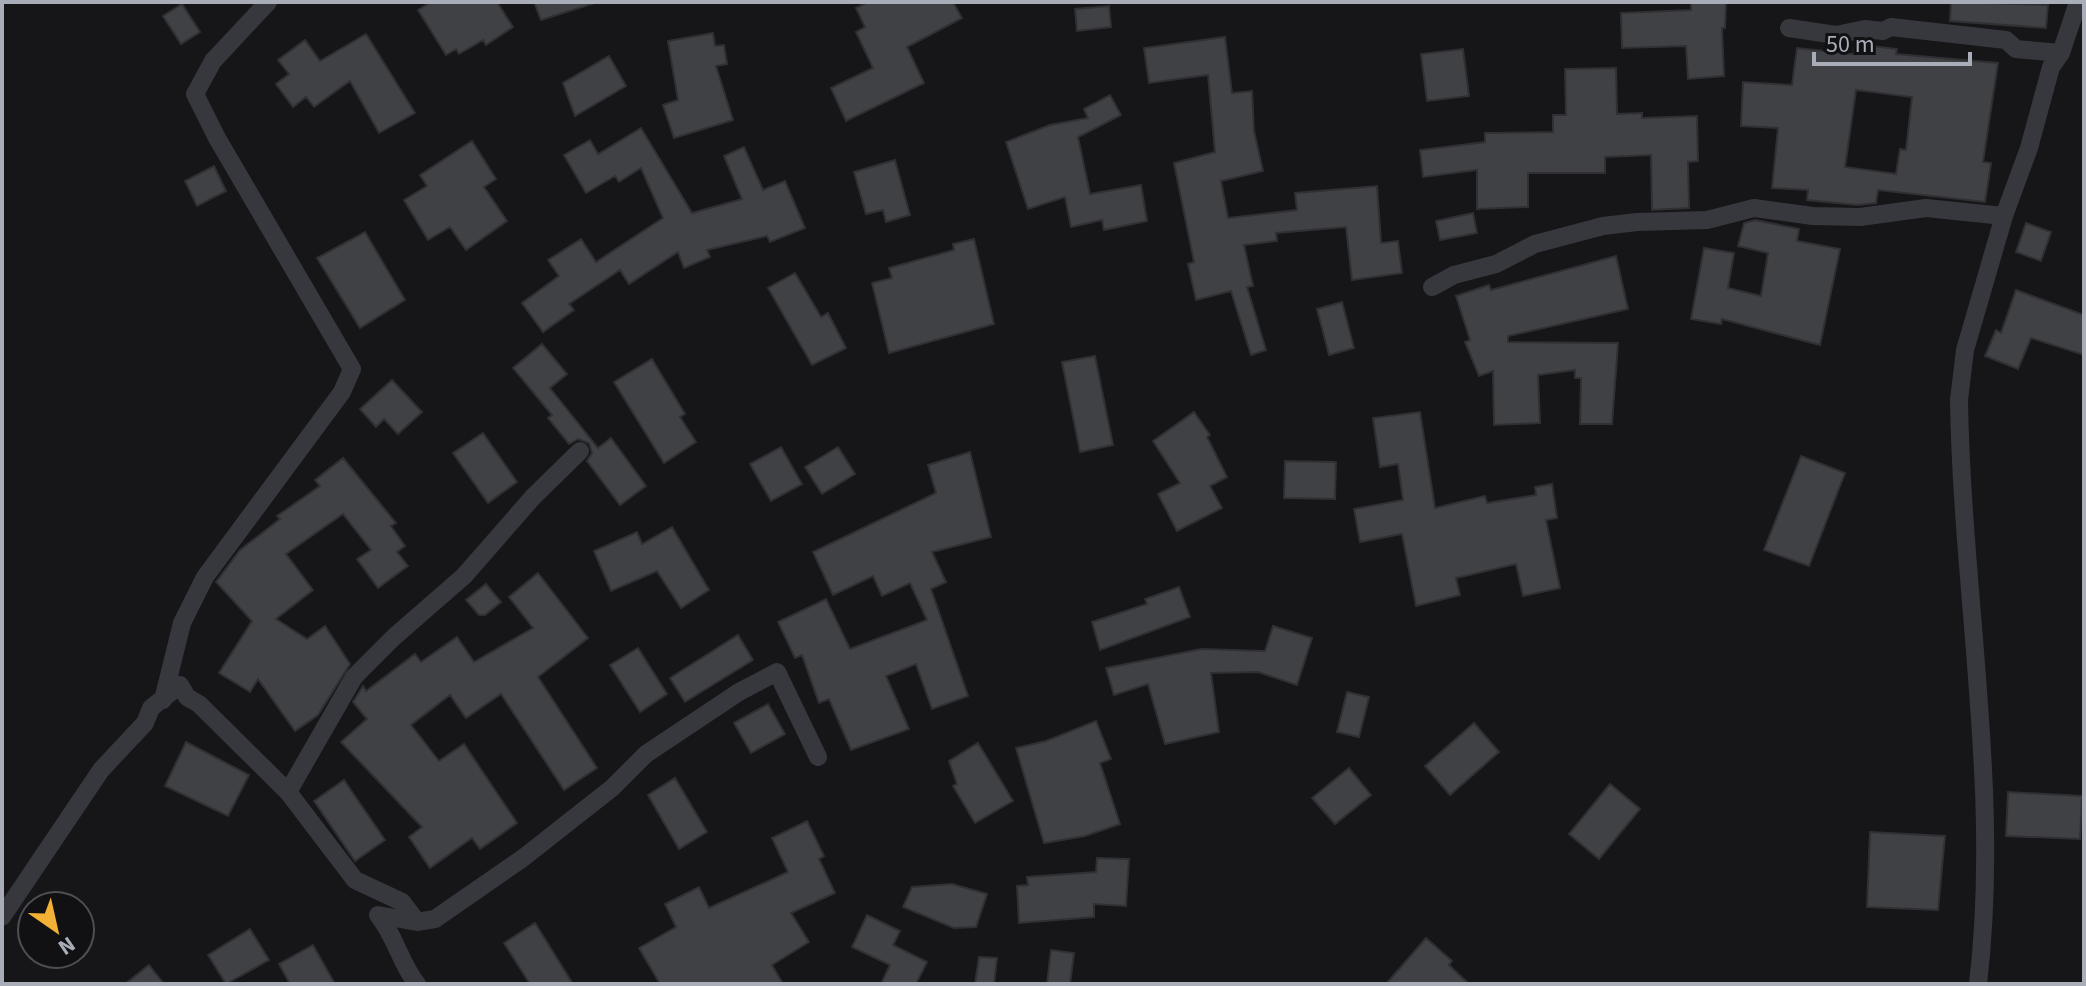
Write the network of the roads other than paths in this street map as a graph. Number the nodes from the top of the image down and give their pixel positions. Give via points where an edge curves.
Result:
1 (268, 2) edge
2 (2078, 2) edge
3 (1789, 28) dead end
4 (2061, 53) junction
5 (2004, 216) junction
6 (1432, 287) dead end
7 (580, 451) dead end
8 (163, 700) junction
9 (818, 757) dead end
10 (288, 792) junction
11 (2, 917) edge
12 (417, 922) junction
13 (417, 984) edge
14 (1978, 984) edge

1 - 8 street via 213,61 195,94 352,369 342,392 205,577 182,623
2 - 4 street
3 - 4 street via 1836,35 1891,27 2006,40 2016,49
4 - 5 street via 2051,67
5 - 6 street via 1926,208 1860,217 1813,216 1754,208 1707,220 1603,226 1535,244
5 - 14 street via 1965,350 1959,400 1983,805 1986,922
7 - 10 street via 464,576 354,677
8 - 10 street via 180,685
8 - 11 street via 101,770
9 - 12 street via 777,672 646,754 612,788 523,858 435,919
10 - 12 street via 355,880 402,902
12 - 13 street via 378,915

